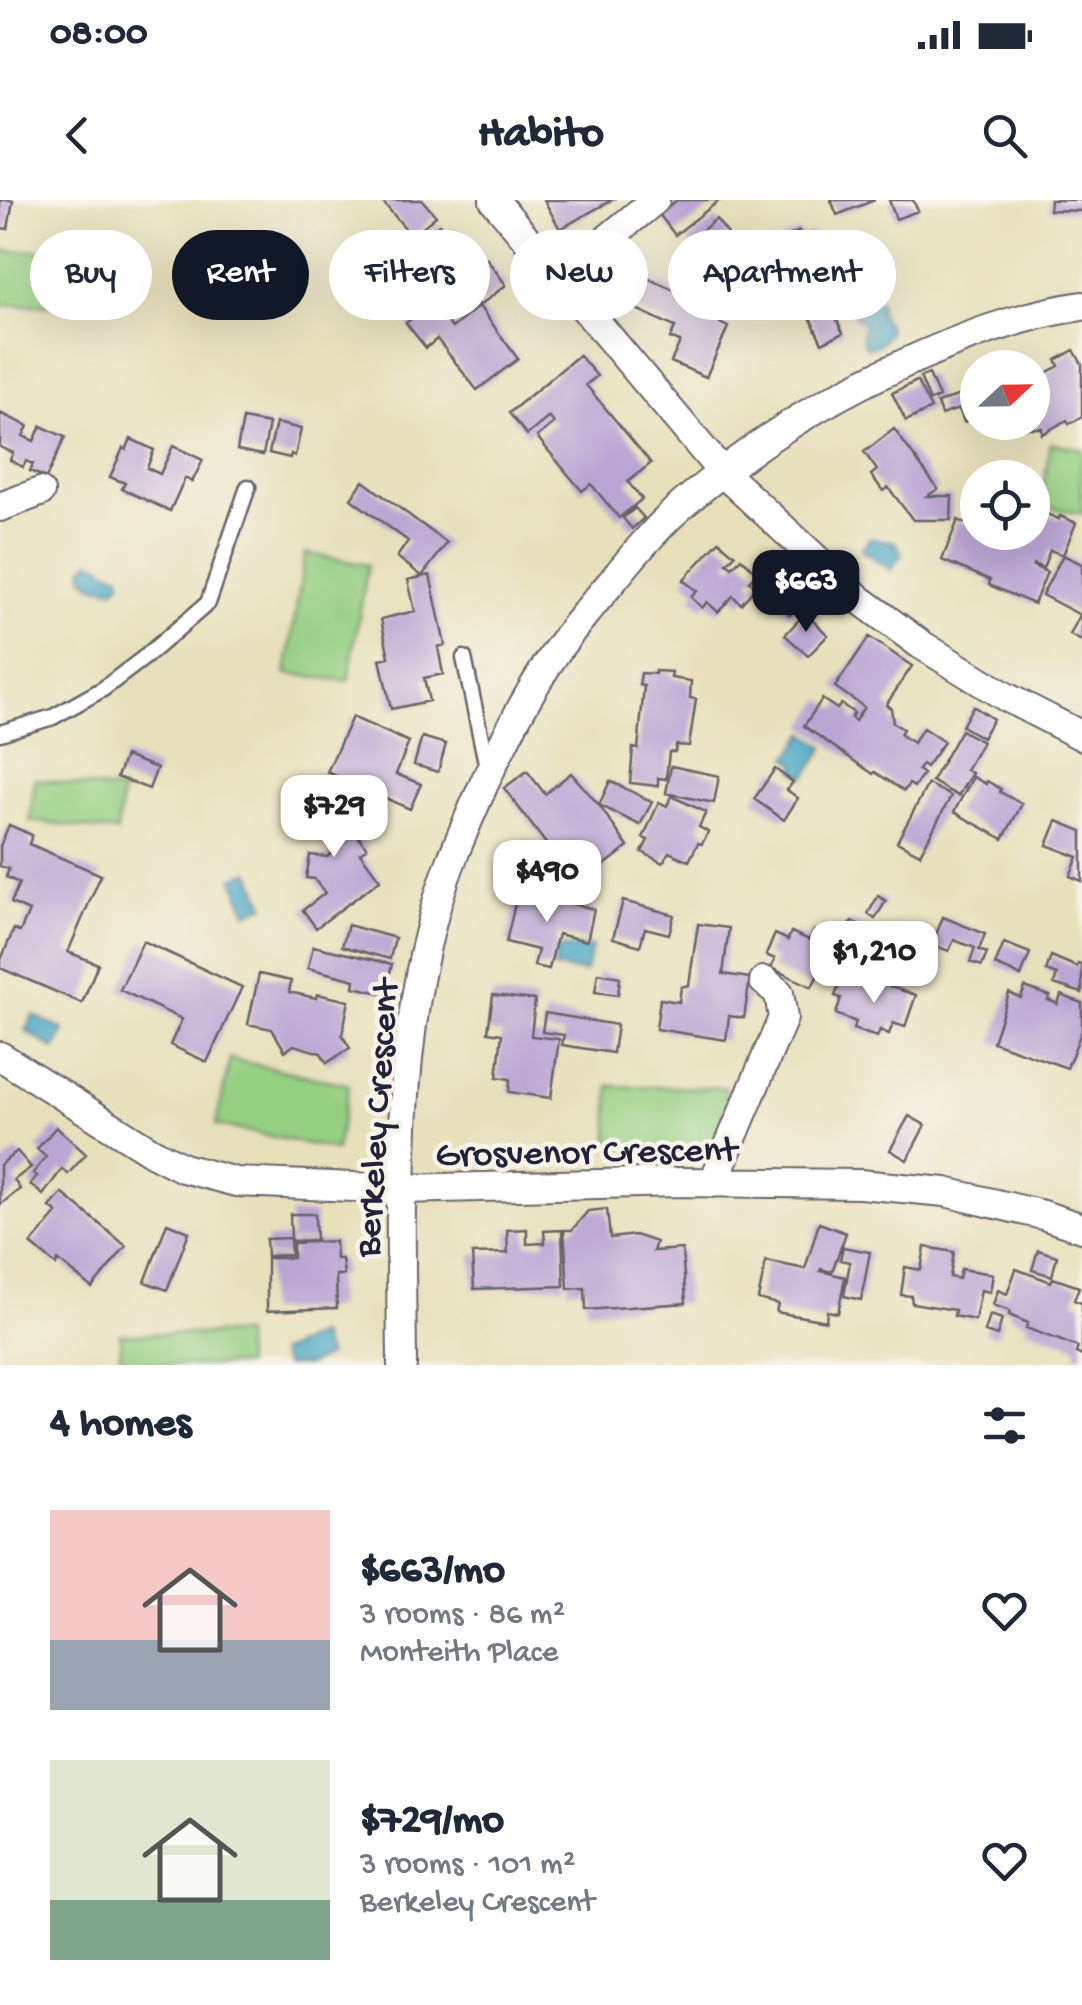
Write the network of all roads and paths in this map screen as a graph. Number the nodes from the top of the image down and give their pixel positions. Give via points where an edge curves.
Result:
1 (494, 200) edge
2 (654, 200) edge
3 (519, 230) edge
4 (618, 230) edge
5 (1082, 306) edge
6 (595, 320) edge
7 (722, 472) junction
8 (248, 487) dead end
9 (40, 492) dead end
10 (0, 507) edge
11 (464, 658) dead end
12 (0, 732) edge
13 (1082, 736) edge
14 (489, 773) junction
15 (764, 980) dead end
16 (0, 1056) edge
17 (714, 1183) junction
18 (400, 1190) junction
19 (1082, 1228) edge
20 (402, 1365) edge

1 - 3 street
2 - 4 street
5 - 7 street, Berkeley Crescent via 992,327 912,360 829,401
6 - 7 street
7 - 13 street via 905,633
7 - 14 street, Berkeley Crescent via 630,558 558,649
8 - 12 lane via 208,603 103,689 53,718
9 - 10 street
11 - 14 lane
14 - 18 street, Berkeley Crescent via 449,864 422,962
15 - 17 street via 779,993 783,1018
16 - 18 street, Grosvenor Crescent via 183,1168 236,1182
17 - 18 street, Grosvenor Crescent
17 - 19 street, Grosvenor Crescent via 945,1192
18 - 20 street, Berkeley Crescent

